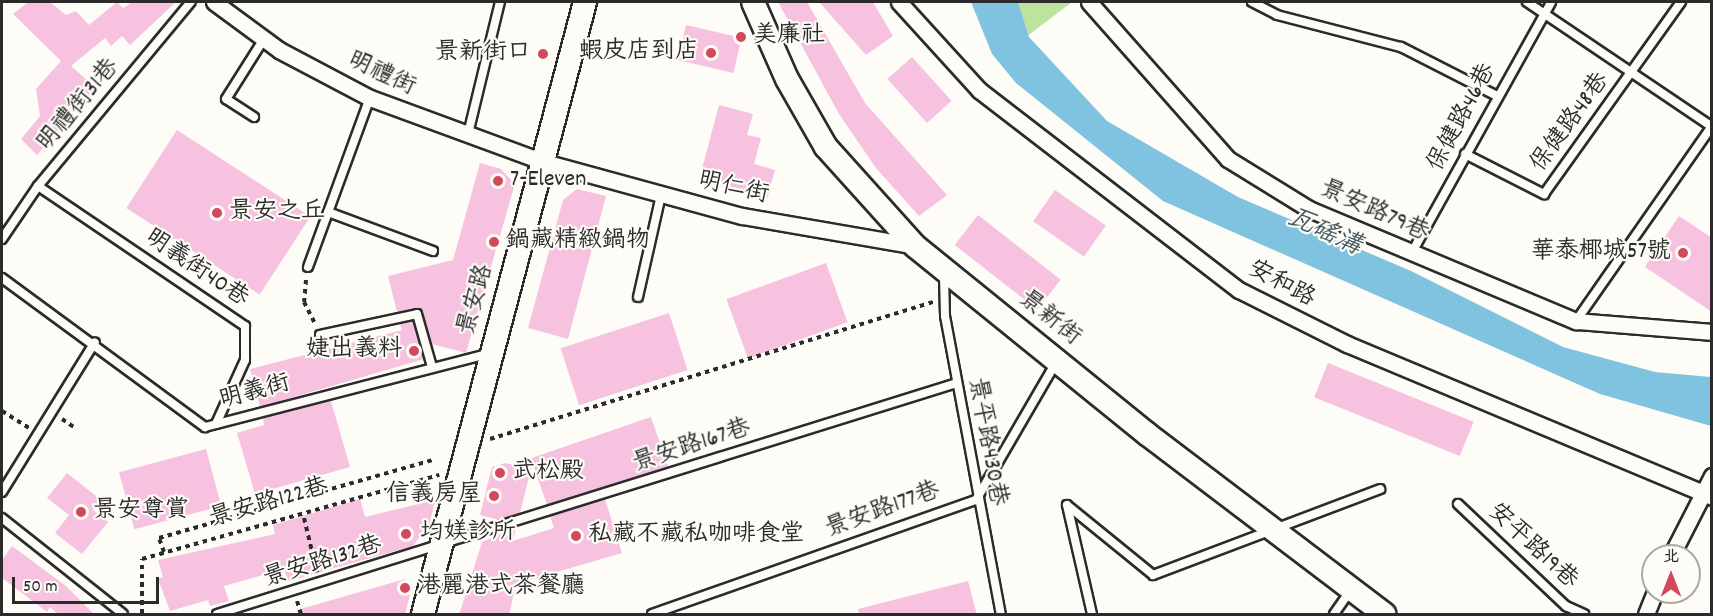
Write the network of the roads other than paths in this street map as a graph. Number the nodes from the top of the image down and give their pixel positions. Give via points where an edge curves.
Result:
1 (191, 2) edge
2 (214, 2) edge
3 (500, 2) edge
4 (585, 2) edge
5 (753, 2) edge
6 (899, 2) edge
7 (1089, 2) edge
8 (1252, 2) edge
9 (1527, 2) edge
10 (1551, 2) edge
11 (1681, 2) edge
12 (1543, 12) junction
13 (264, 39) junction
14 (1632, 71) junction
15 (1497, 96) junction
16 (370, 98) junction
17 (254, 117) dead end
18 (1711, 126) edge
19 (468, 135) junction
20 (1465, 154) junction
21 (544, 162) junction
22 (38, 186) junction
23 (661, 195) junction
24 (328, 212) junction
25 (2, 239) edge
26 (915, 246) junction
27 (433, 250) dead end
28 (1411, 254) junction
29 (308, 267) road end
30 (944, 274) junction
31 (2, 278) edge
32 (638, 297) dead end
33 (1576, 321) junction
34 (1712, 332) edge
35 (320, 335) road end
36 (95, 342) junction
37 (489, 354) junction
38 (1057, 360) junction
39 (432, 367) junction
40 (957, 383) junction
41 (216, 424) junction
42 (1712, 476) edge
43 (1380, 489) dead end
44 (2, 492) edge
45 (1705, 495) edge
46 (976, 500) junction
47 (1458, 504) dead end
48 (2, 518) edge
49 (1271, 530) junction
50 (1678, 544) edge
51 (439, 548) junction
52 (1351, 590) junction
53 (123, 615) edge
54 (217, 615) edge
55 (423, 615) edge
56 (652, 615) edge
57 (1000, 615) edge
58 (1092, 615) edge
59 (1334, 615) edge
60 (1384, 615) edge
61 (1584, 615) edge

1 - 22 lane, 明禮街31巷
2 - 13 street, 明禮街
3 - 19 lane
4 - 21 street, 景安路
5 - 26 street, 景新街 via 787,79 826,147
6 - 45 street, 安和路 via 979,90 1239,290 1347,344
7 - 28 street, 景安路79巷 via 1228,159 1309,209
8 - 15 lane via 1277,15 1401,47
9 - 12 lane
10 - 12 lane, 保健路46巷
11 - 14 lane, 保健路48巷
12 - 14 lane
12 - 15 lane, 保健路46巷
13 - 16 street, 明禮街
13 - 17 lane via 226,99
14 - 18 lane
14 - 20 lane, 保健路48巷 via 1544,194
15 - 20 lane, 保健路46巷
16 - 19 street, 明禮街
16 - 24 lane
18 - 33 lane
19 - 21 street, 明禮街
20 - 28 lane, 保健路46巷
21 - 23 street, 明仁街
21 - 37 street, 景安路
22 - 25 lane, 明禮街31巷
22 - 41 lane, 明義街40巷 via 245,326 245,360
23 - 26 street, 明仁街 via 742,216
23 - 32 lane
24 - 27 lane
24 - 29 lane
26 - 30 street, 景新街
28 - 33 street, 景安路79巷
30 - 38 street, 景新街
30 - 40 lane, 景平路430巷
31 - 36 lane, 明義街
33 - 34 street, 景安路79巷
35 - 39 lane via 417,314
36 - 41 lane, 明義街 via 206,427
36 - 44 lane
37 - 39 lane, 明義街
37 - 51 street, 景安路
38 - 46 lane, 景安路177巷
38 - 49 street, 景新街
39 - 41 lane, 明義街
40 - 46 lane, 景平路430巷
40 - 51 lane, 景安路167巷
42 - 45 street
43 - 49 lane
45 - 50 street
46 - 56 lane, 景安路177巷
46 - 57 lane, 景平路430巷
47 - 61 lane, 安平路19巷 via 1566,606
48 - 53 lane
49 - 52 street, 景新街
49 - 58 lane via 1153,575 1067,505
51 - 54 lane, 景安路132巷
51 - 55 street, 景安路
52 - 59 lane
52 - 60 street, 景新街

